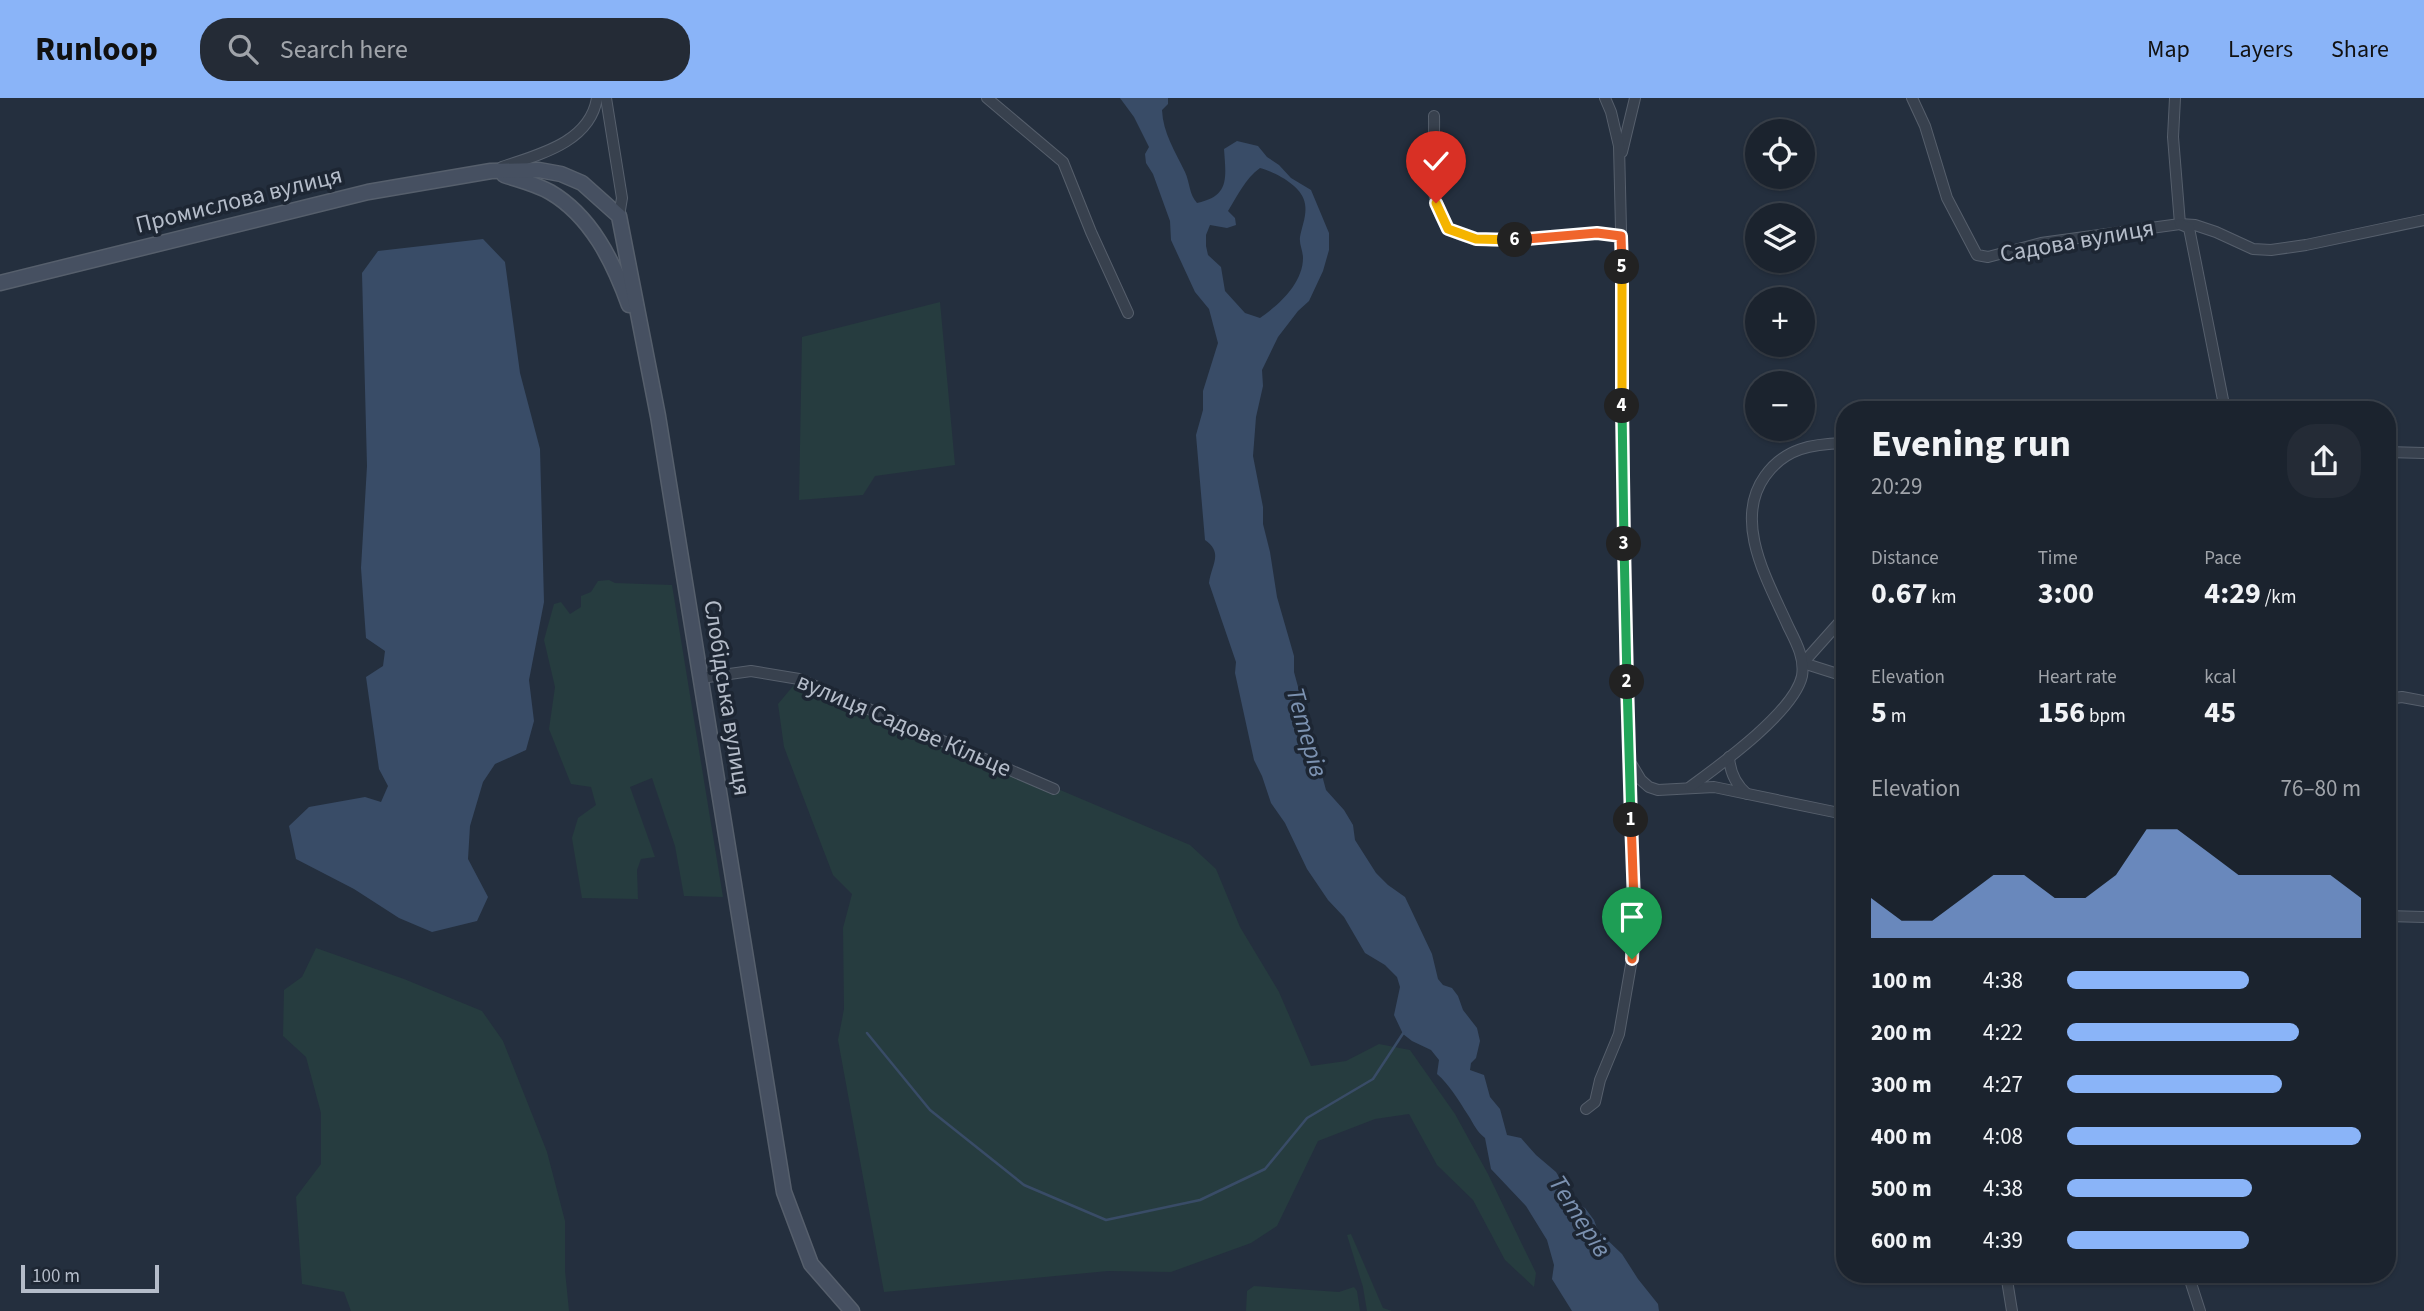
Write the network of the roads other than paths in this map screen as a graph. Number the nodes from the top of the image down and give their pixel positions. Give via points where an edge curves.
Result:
1 (597, 98) edge
2 (606, 98) edge
3 (987, 98) edge
4 (1605, 98) edge
5 (1635, 98) edge
6 (1912, 98) edge
7 (2175, 98) edge
8 (1434, 116) dead end
9 (1619, 162) junction
10 (491, 171) junction
11 (619, 216) junction
12 (2424, 220) edge
13 (2180, 224) junction
14 (1621, 236) junction
15 (0, 283) edge
16 (1128, 313) dead end
17 (647, 359) junction
18 (2223, 401) edge
19 (1836, 444) edge
20 (2396, 452) edge
21 (2424, 453) edge
22 (1836, 626) edge
23 (1803, 663) junction
24 (1836, 673) edge
25 (701, 678) junction
26 (2396, 698) edge
27 (2424, 701) edge
28 (1729, 757) junction
29 (1630, 759) junction
30 (1690, 787) junction
31 (1054, 789) dead end
32 (1747, 794) junction
33 (1836, 812) edge
34 (2396, 916) edge
35 (2424, 916) edge
36 (1586, 1109) dead end
37 (2007, 1283) edge
38 (2191, 1283) edge
39 (852, 1311) edge
40 (2012, 1311) edge
41 (2200, 1311) edge

1 - 10 street via 585,125 565,143
2 - 11 street via 622,198
3 - 16 street via 1062,162
4 - 9 street
5 - 9 street
6 - 13 street, Садова вулиця via 1944,190 1977,255 1988,257 2041,243
7 - 13 street via 2173,137
8 - 14 street via 1434,193 1448,229 1491,239 1597,233
9 - 14 street
10 - 11 street via 561,174 582,183
10 - 15 street, Промислова вулиця via 368,191
10 - 17 street via 549,192 587,224 614,268
11 - 17 street, Слобідська вулиця
12 - 13 street via 2271,250
13 - 18 street via 2189,228 2197,260
14 - 29 street
17 - 25 street, Слобідська вулиця
19 - 23 street via 1799,448 1786,455 1763,478 1754,497 1759,562
20 - 21 street
22 - 23 street
23 - 24 street
23 - 28 street via 1793,696
25 - 31 street, вулиця Садове Кільце via 751,671 799,679
25 - 39 street, Слобідська вулиця via 784,1192 811,1264
26 - 27 street
28 - 30 street
28 - 32 street via 1734,778
29 - 30 street via 1649,787
29 - 36 street via 1632,959 1619,1034 1595,1102
30 - 32 street
32 - 33 street
34 - 35 street
37 - 40 street
38 - 41 street

